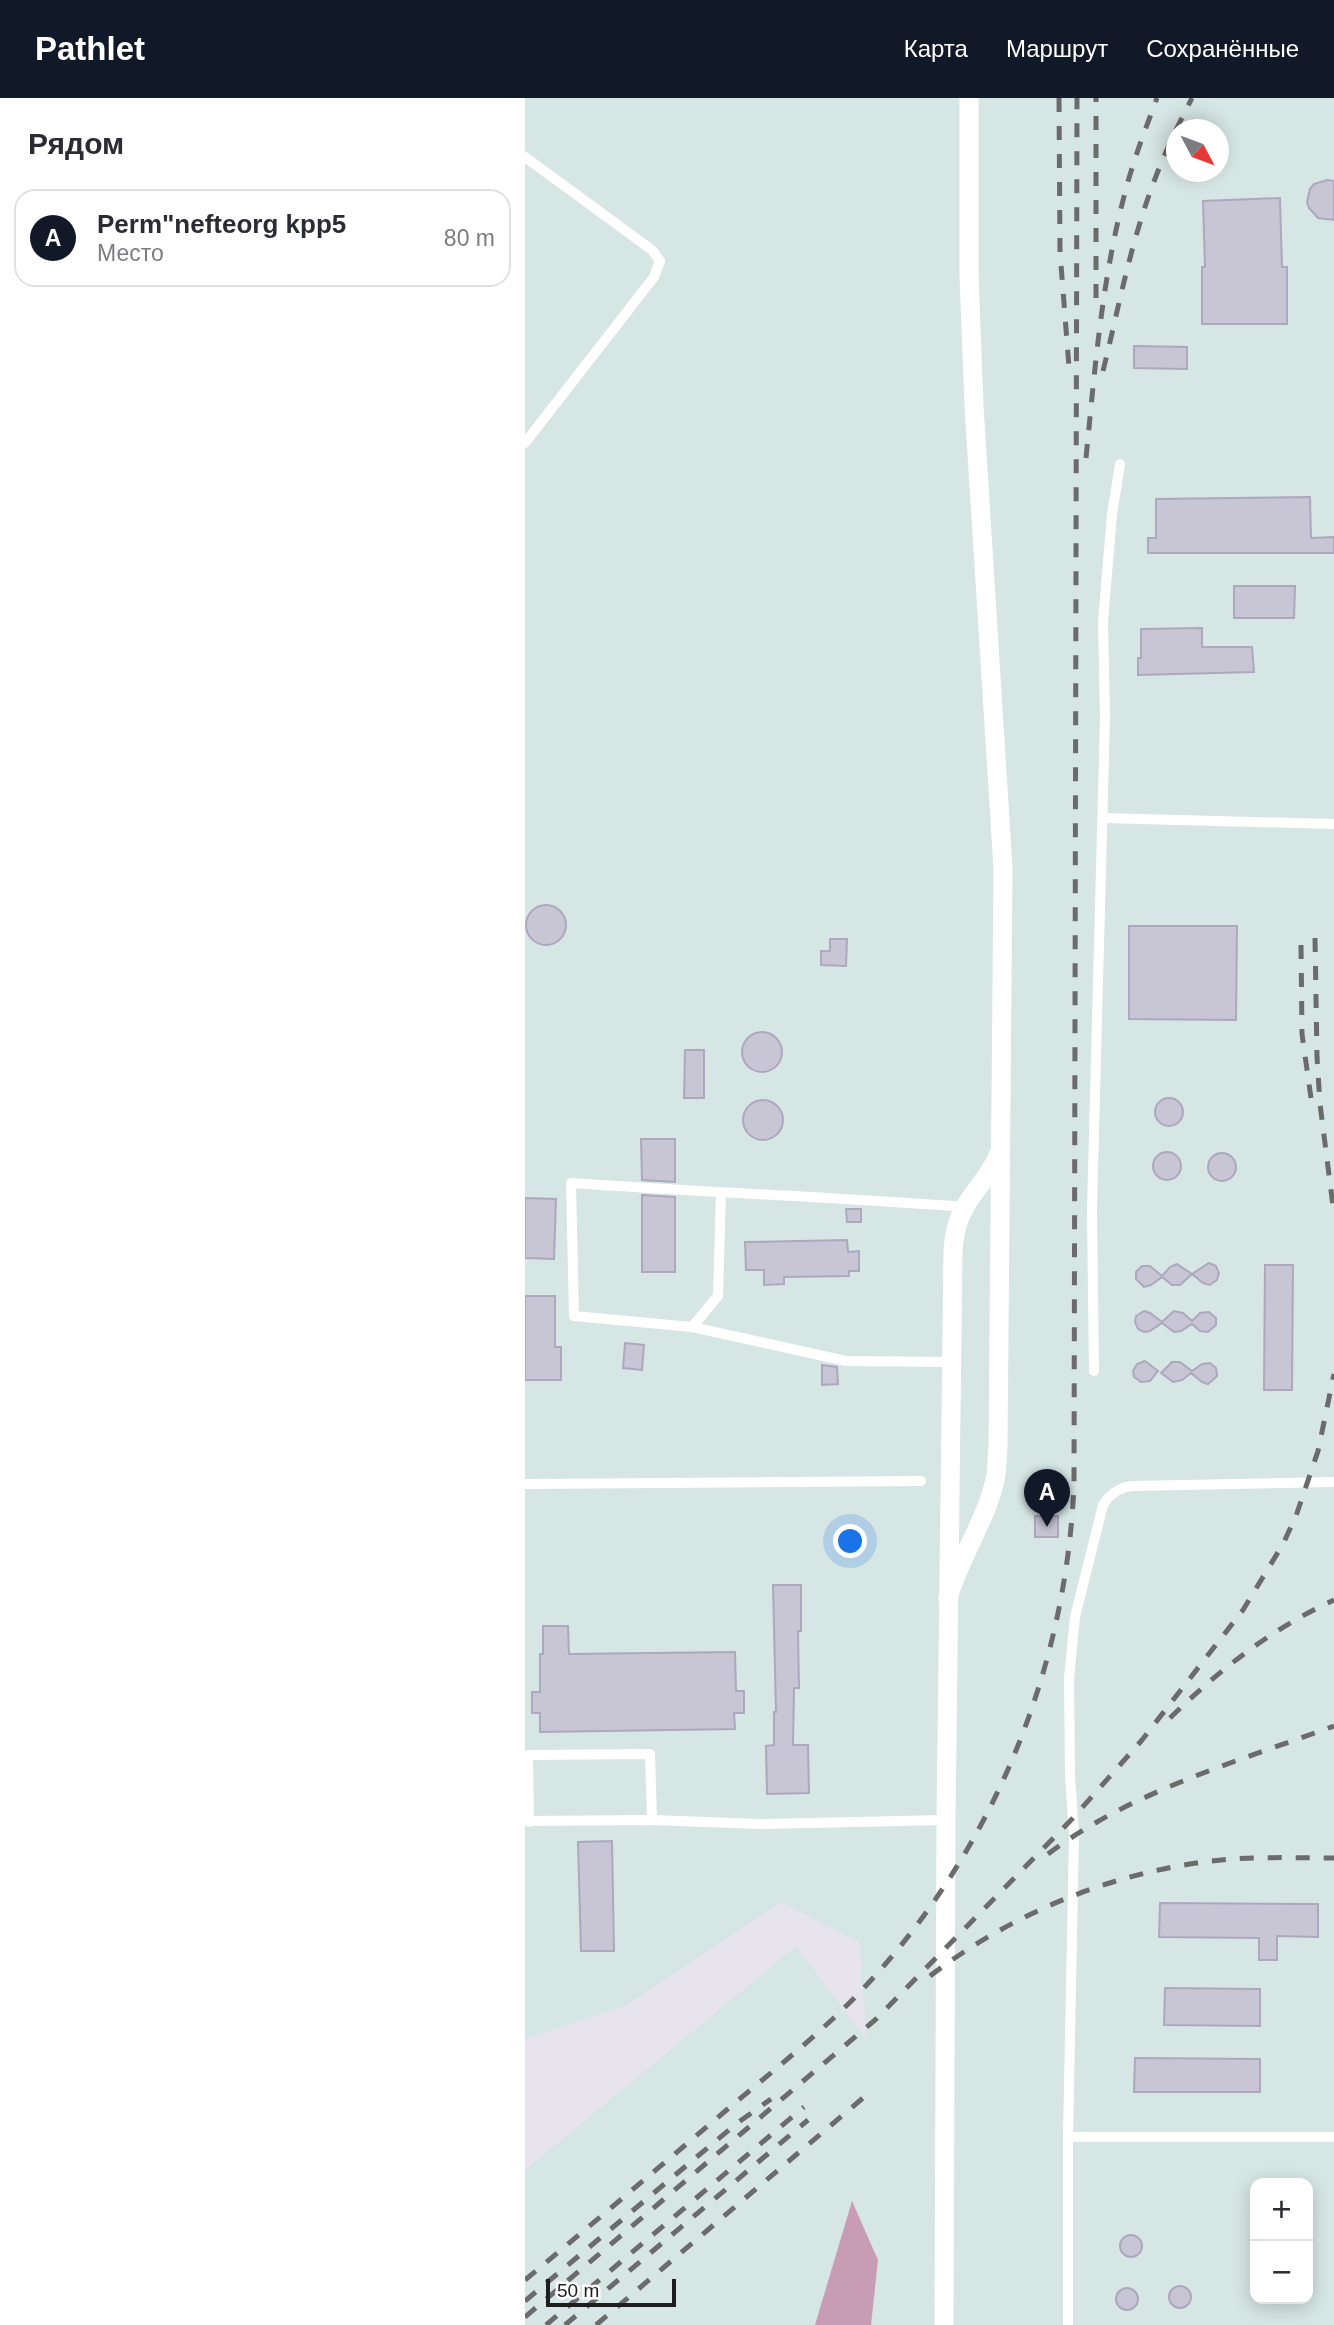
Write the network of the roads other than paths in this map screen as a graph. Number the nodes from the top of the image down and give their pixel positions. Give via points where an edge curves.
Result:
1 (969, 98) edge
2 (525, 157) edge
3 (525, 443) edge
4 (1120, 464) dead end
5 (1103, 818) junction
6 (1334, 824) edge
7 (1001, 1146) junction
8 (721, 1192) junction
9 (964, 1207) junction
10 (692, 1327) junction
11 (951, 1362) junction
12 (1094, 1371) dead end
13 (921, 1481) dead end
14 (1334, 1482) edge
15 (525, 1484) edge
16 (948, 1598) junction
17 (652, 1820) junction
18 (946, 1820) junction
19 (527, 1821) edge
20 (1068, 2137) junction
21 (1334, 2137) edge
22 (944, 2325) edge
23 (1068, 2325) edge

1 - 7 street via 974,406 1003,868
2 - 3 lane via 652,250 660,261 654,277
4 - 5 lane via 1103,622
5 - 6 lane
5 - 12 lane via 1092,1209
7 - 9 street via 991,1170
7 - 16 street via 996,1475
8 - 9 lane
8 - 10 lane via 718,1296
8 - 10 lane via 571,1183 574,1315
9 - 11 street via 953,1251
10 - 11 lane via 846,1360
11 - 16 street
13 - 15 lane
14 - 20 lane via 1140,1485 1113,1492 1103,1505 1070,1648 1074,1835
16 - 18 street
17 - 18 lane via 760,1824
17 - 19 lane
17 - 19 lane via 650,1754 528,1755
18 - 22 street
20 - 21 lane
20 - 23 lane

